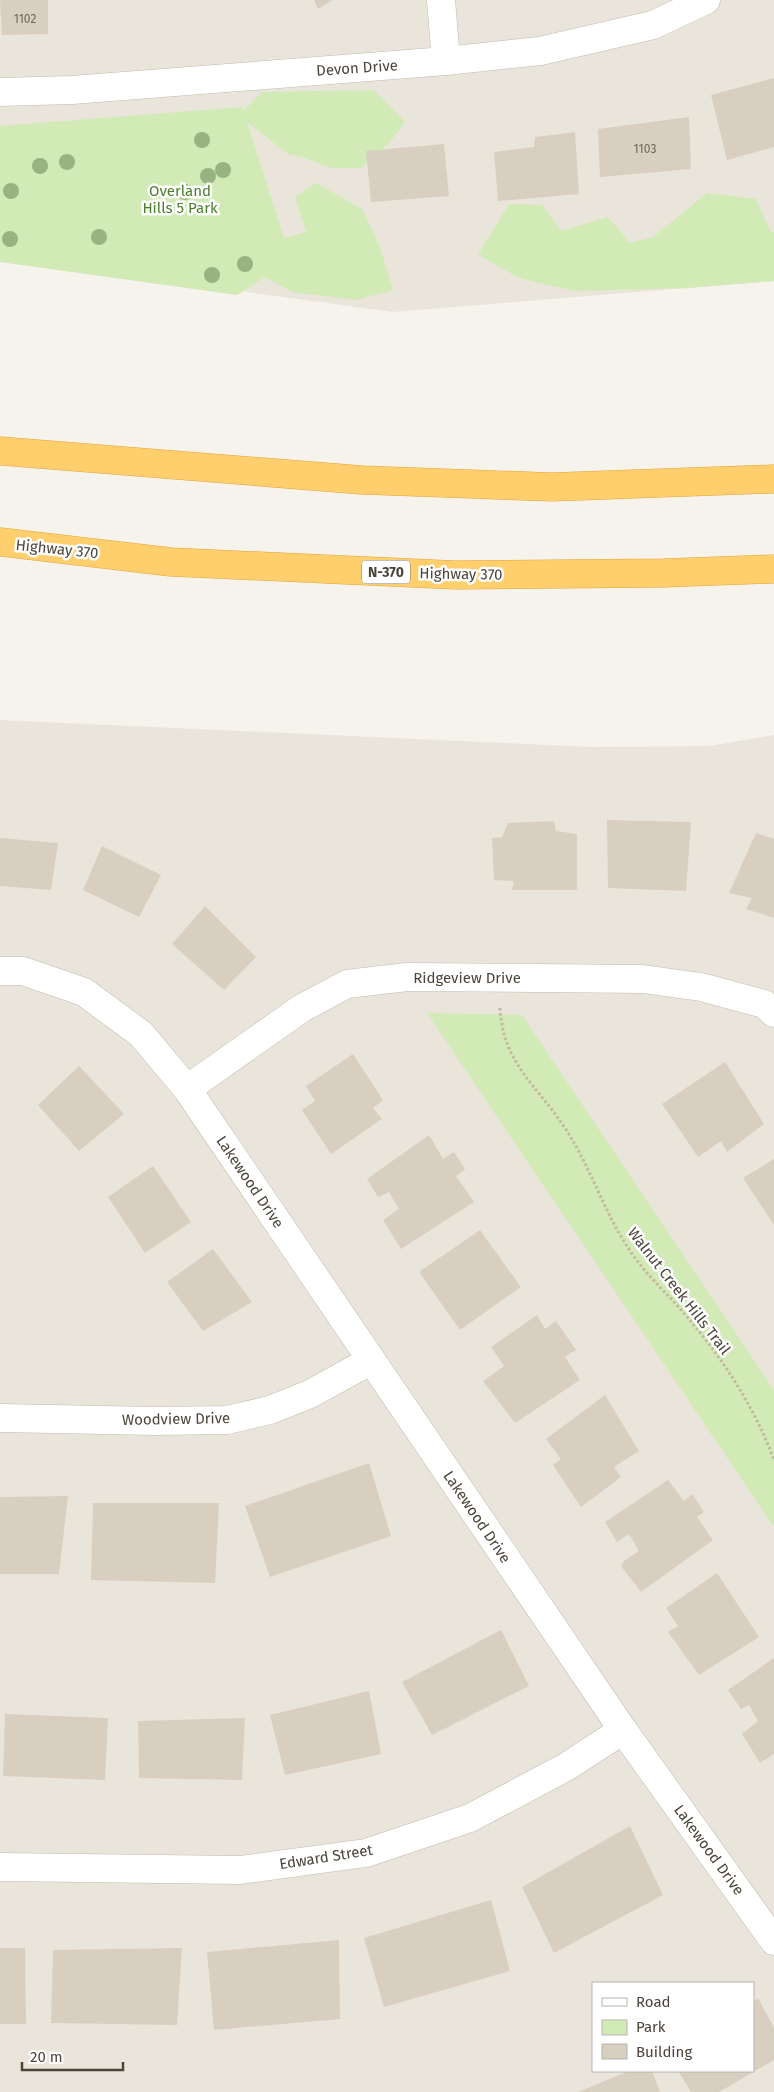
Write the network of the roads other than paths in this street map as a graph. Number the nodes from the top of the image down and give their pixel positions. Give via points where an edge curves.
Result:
1 (441, 0) edge
2 (706, 0) edge
3 (446, 61) junction
4 (0, 92) edge
5 (0, 451) edge
6 (774, 480) edge
7 (0, 542) edge
8 (774, 569) edge
9 (0, 971) edge
10 (774, 1013) edge
11 (187, 1089) junction
12 (370, 1361) junction
13 (0, 1418) edge
14 (623, 1730) junction
15 (0, 1867) edge
16 (774, 1941) edge

1 - 3 street
2 - 3 street, Devon Drive via 653,25 540,51
3 - 4 street, Devon Drive via 72,90
5 - 6 highway via 362,480 552,487
7 - 8 highway, Highway 370 / N-370 via 171,562 454,575
9 - 11 street, Lakewood Drive via 23,972 84,992 141,1034
10 - 11 street, Ridgeview Drive via 764,1004 701,987 642,979 407,977 347,984 302,1008
11 - 12 street, Lakewood Drive
12 - 13 street, Woodview Drive via 310,1394 270,1410 227,1420
12 - 14 street, Lakewood Drive
14 - 15 street, Edward Street via 566,1767 470,1818 366,1853 240,1870
14 - 16 street, Lakewood Drive

